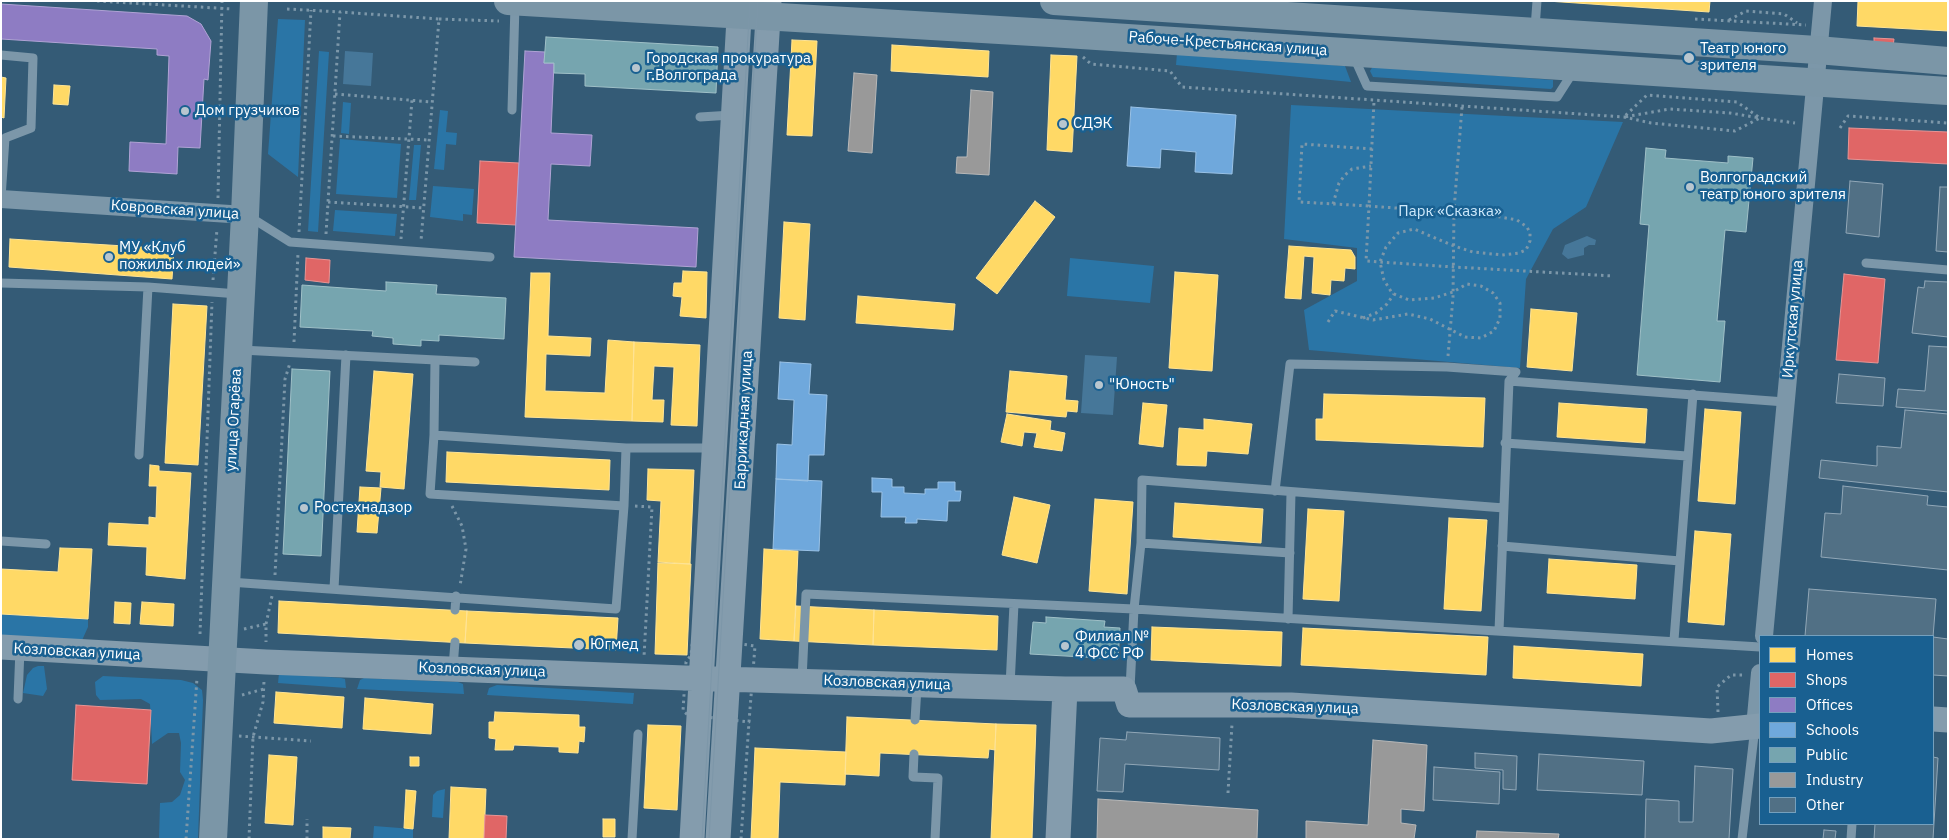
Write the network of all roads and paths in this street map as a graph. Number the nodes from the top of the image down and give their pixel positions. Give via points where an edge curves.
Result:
1 (97, 1) edge
2 (222, 1) edge
3 (508, 1) edge
4 (1054, 1) edge
5 (1538, 1) edge
6 (1823, 1) edge
7 (515, 2) edge
8 (1104, 2) edge
9 (245, 5) edge
10 (222, 8) junction
11 (740, 8) edge
12 (287, 9) dead end
13 (769, 9) edge
14 (311, 10) junction
15 (340, 12) junction
16 (1729, 21) dead end
17 (1799, 24) dead end
18 (1535, 31) junction
19 (1817, 50) junction
20 (1, 55) edge
21 (1948, 61) edge
22 (1091, 64) dead end
23 (1815, 82) junction
24 (1948, 91) edge
25 (335, 94) junction
26 (412, 100) junction
27 (1374, 101) junction
28 (432, 102) junction
29 (1462, 107) junction
30 (512, 110) dead end
31 (734, 115) junction
32 (700, 117) dead end
33 (1624, 118) junction
34 (1760, 118) junction
35 (1948, 123) edge
36 (1798, 124) dead end
37 (1840, 128) dead end
38 (332, 136) junction
39 (408, 140) junction
40 (429, 140) junction
41 (1372, 149) junction
42 (1371, 166) junction
43 (1, 198) edge
44 (328, 202) junction
45 (1333, 204) junction
46 (1369, 206) junction
47 (403, 207) junction
48 (424, 208) junction
49 (218, 213) junction
50 (1454, 213) junction
51 (245, 215) junction
52 (298, 242) junction
53 (326, 244) junction
54 (1454, 246) junction
55 (400, 250) junction
56 (420, 252) junction
57 (490, 257) dead end
58 (1380, 262) junction
59 (1866, 263) dead end
60 (1454, 267) junction
61 (1948, 270) edge
62 (1613, 276) dead end
63 (1, 282) edge
64 (148, 287) junction
65 (212, 292) junction
66 (1453, 292) junction
67 (241, 294) junction
68 (1394, 294) junction
69 (1363, 318) junction
70 (1328, 322) dead end
71 (1450, 329) junction
72 (238, 350) junction
73 (293, 352) junction
74 (346, 355) junction
75 (436, 360) junction
76 (475, 362) dead end
77 (1447, 367) junction
78 (1509, 381) junction
79 (1693, 394) junction
80 (1785, 402) junction
81 (434, 435) junction
82 (1505, 443) junction
83 (626, 448) junction
84 (714, 448) junction
85 (139, 454) dead end
86 (1687, 456) junction
87 (1275, 491) junction
88 (1291, 493) junction
89 (447, 495) junction
90 (624, 506) junction
91 (1504, 508) junction
92 (1, 541) edge
93 (1141, 543) junction
94 (46, 544) dead end
95 (1502, 546) junction
96 (1290, 552) junction
97 (1680, 561) junction
98 (226, 582) junction
99 (274, 585) junction
100 (334, 589) junction
101 (456, 596) junction
102 (1014, 604) junction
103 (1134, 609) junction
104 (455, 610) dead end
105 (1288, 618) junction
106 (266, 624) dead end
107 (1499, 631) junction
108 (200, 634) dead end
109 (1764, 635) edge
110 (1674, 640) junction
111 (455, 642) dead end
112 (1759, 647) edge
113 (11, 648) edge
114 (222, 660) junction
115 (644, 660) dead end
116 (266, 662) junction
117 (453, 669) junction
118 (1759, 673) edge
119 (701, 678) junction
120 (729, 679) junction
121 (802, 680) junction
122 (196, 681) dead end
123 (917, 684) junction
124 (1010, 686) junction
125 (1065, 688) junction
126 (18, 699) dead end
127 (1759, 700) edge
128 (1129, 704) junction
129 (1934, 719) edge
130 (915, 720) dead end
131 (1948, 720) edge
132 (749, 722) dead end
133 (1758, 727) edge
134 (1719, 730) junction
135 (218, 734) junction
136 (638, 734) dead end
137 (253, 737) junction
138 (311, 741) dead end
139 (914, 754) dead end
140 (307, 819) dead end
141 (1852, 825) edge
142 (186, 839) edge
143 (213, 839) edge
144 (249, 839) edge
145 (307, 839) edge
146 (632, 839) edge
147 (692, 839) edge
148 (718, 839) edge
149 (741, 839) edge
150 (935, 839) edge
151 (1058, 839) edge
152 (1742, 839) edge
153 (1851, 839) edge

1 - 10 path
2 - 10 path
3 - 7 main road, Рабоче-Крестьянская улица
4 - 8 main road
5 - 18 lane
6 - 19 street, Иркутская улица
7 - 11 main road, Рабоче-Крестьянская улица
7 - 30 lane
8 - 18 main road via 1294,12
9 - 10 path
9 - 51 main road, улица Огарёва
10 - 49 path
11 - 13 main road, Рабоче-Крестьянская улица
11 - 31 street, Баррикадная улица
12 - 14 path
13 - 23 main road, Рабоче-Крестьянская улица
13 - 120 street, Баррикадная улица
14 - 15 path
14 - 52 path
15 - 25 path
15 - 28 path via 439,19
16 - 17 path via 1746,12 1784,14
18 - 19 main road
19 - 21 main road
19 - 23 street, Иркутская улица
20 - 43 lane, Ковровская улица via 33,58 31,128 5,138
22 - 27 path via 1170,71 1182,87
23 - 24 main road, Рабоче-Крестьянская улица
23 - 80 street, Иркутская улица
25 - 26 path
25 - 38 path
26 - 28 path
26 - 39 path
27 - 29 path
27 - 41 path
28 - 40 path
29 - 33 path
29 - 50 path
31 - 32 lane
31 - 84 street, Баррикадная улица
33 - 34 path via 1670,109
33 - 34 path via 1735,131
33 - 34 path via 1647,95 1737,102
34 - 36 path
35 - 37 path via 1848,116
38 - 39 path
38 - 44 path
39 - 40 path
39 - 47 path
40 - 48 path
41 - 42 path
41 - 45 path via 1302,144 1299,202
42 - 45 path via 1345,175
42 - 46 path
43 - 49 street, Ковровская улица
44 - 47 path
44 - 53 path
45 - 46 path
46 - 50 path
46 - 58 path via 1366,262
47 - 48 path
47 - 55 path
48 - 56 path
49 - 51 street, Ковровская улица
49 - 65 path
50 - 54 path
50 - 54 path via 1517,220 1527,227 1530,241 1526,250 1502,255
51 - 52 lane, Ковровская улица via 290,242
51 - 67 main road, улица Огарёва
52 - 53 lane, Ковровская улица
52 - 73 path
53 - 55 lane, Ковровская улица
54 - 58 path via 1414,229 1398,233 1386,247
54 - 60 path
55 - 56 lane, Ковровская улица
56 - 57 lane, Ковровская улица
58 - 60 path
58 - 68 path via 1384,280
59 - 61 lane
60 - 62 path
60 - 66 path
63 - 64 lane
64 - 65 lane
64 - 85 lane
65 - 67 lane
65 - 108 path
66 - 68 path via 1434,298 1409,300
66 - 71 path
66 - 71 path via 1466,284 1481,286 1493,293 1500,303 1500,318 1494,331 1481,338 1465,337
67 - 72 main road, улица Огарёва
68 - 69 path via 1376,313
69 - 70 path via 1335,311
69 - 71 path via 1372,320 1408,314 1430,319
71 - 77 path
72 - 73 lane
72 - 98 main road, улица Огарёва
73 - 74 lane
73 - 99 path via 286,379
74 - 75 lane
74 - 100 lane
75 - 76 lane
75 - 81 lane
77 - 78 lane via 1516,372
77 - 87 lane via 1290,364
78 - 79 lane
78 - 82 lane
79 - 80 lane
79 - 86 lane
80 - 109 street, Иркутская улица
81 - 83 lane
81 - 89 lane via 430,494
82 - 86 lane
82 - 91 lane
83 - 84 lane
83 - 90 lane
84 - 119 street, Баррикадная улица
86 - 97 lane
87 - 88 lane
87 - 93 lane via 1142,480
88 - 91 lane
88 - 96 lane
89 - 90 lane
89 - 101 path via 462,526 466,549
90 - 101 lane via 616,609
90 - 115 path via 652,507
91 - 95 lane
92 - 94 lane
93 - 96 lane
93 - 103 lane
95 - 97 lane
95 - 107 lane
96 - 105 lane
97 - 110 lane
98 - 99 lane
98 - 114 main road, улица Огарёва
99 - 100 lane
99 - 106 path
100 - 101 lane
101 - 104 lane
102 - 103 lane
102 - 121 lane via 806,594
102 - 124 lane
103 - 105 lane
103 - 128 lane
105 - 107 lane
107 - 110 lane
110 - 112 lane
111 - 117 lane
113 - 114 street, Козловская улица
113 - 126 lane
114 - 116 street, Козловская улица
114 - 135 main road, улица Огарёва
116 - 117 street, Козловская улица
116 - 137 path via 263,702
117 - 119 street, Козловская улица
118 - 134 path via 1732,675 1718,687
119 - 120 street, Козловская улица
119 - 147 street, Баррикадная улица
120 - 121 street, Козловская улица
120 - 148 street, Баррикадная улица
121 - 123 street, Козловская улица
122 - 142 path
123 - 124 street, Козловская улица
123 - 130 lane
124 - 125 street, Козловская улица
125 - 128 street, Козловская улица via 1124,689
125 - 151 street
127 - 133 street
128 - 134 street, Козловская улица via 1292,705
129 - 131 street
132 - 149 path
133 - 134 street, Козловская улица
133 - 152 lane
135 - 137 path
135 - 143 main road, улица Огарёва
136 - 146 lane
137 - 138 path
137 - 144 path
139 - 150 lane via 913,777 938,778
140 - 145 path
141 - 153 lane

